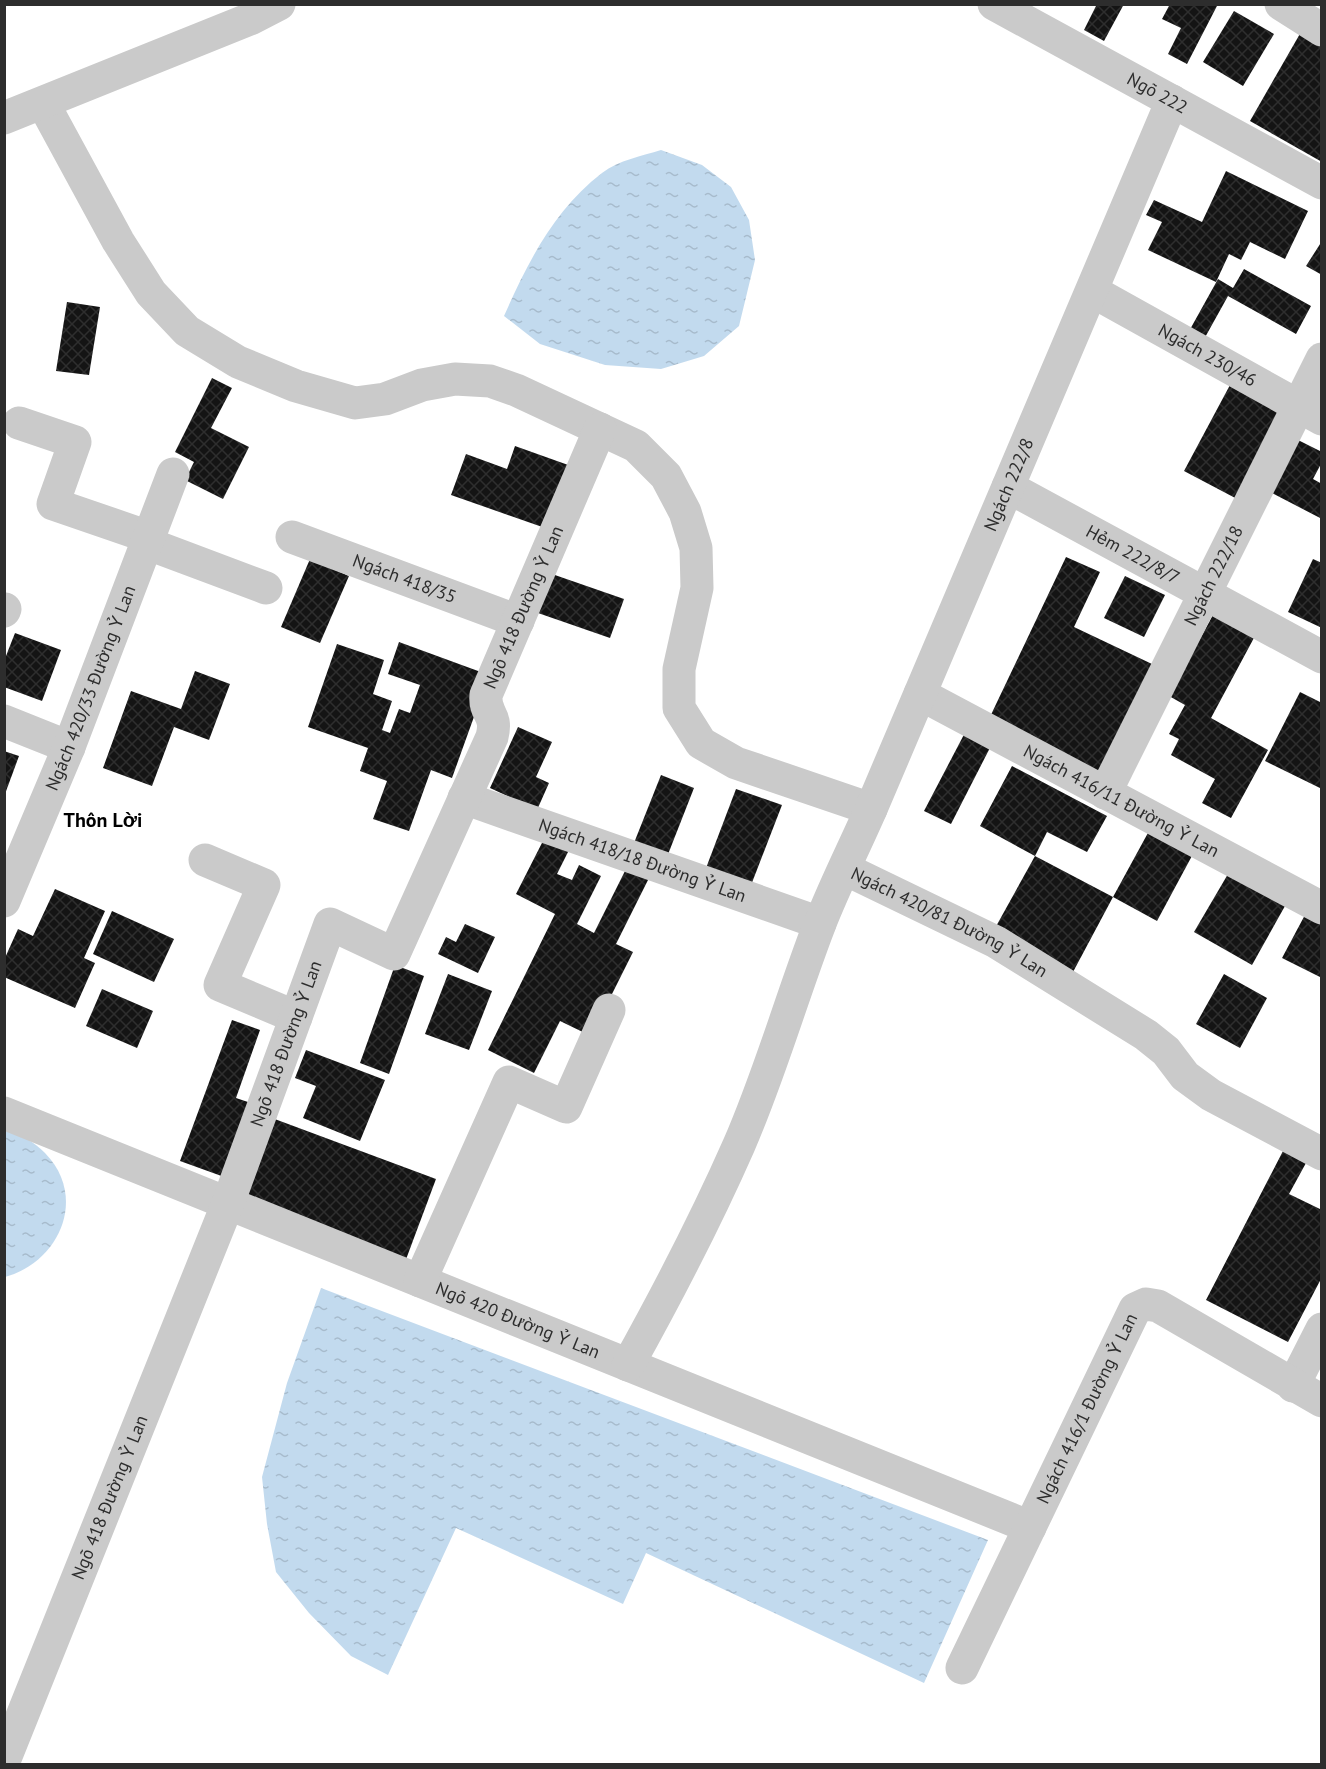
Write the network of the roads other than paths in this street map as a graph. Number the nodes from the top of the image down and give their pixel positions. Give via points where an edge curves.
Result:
1 (279, 4) edge
2 (994, 4) edge
3 (1281, 4) edge
4 (1322, 30) edge
5 (1172, 101) junction
6 (43, 103) junction
7 (4, 118) edge
8 (1322, 183) edge
9 (1092, 291) junction
10 (1322, 359) edge
11 (1310, 413) edge
12 (19, 423) dead end
13 (600, 429) junction
14 (173, 474) dead end
15 (1008, 488) junction
16 (292, 537) dead end
17 (148, 540) junction
18 (266, 588) dead end
19 (1204, 594) junction
20 (518, 621) junction
21 (1322, 657) edge
22 (920, 694) junction
23 (4, 721) edge
24 (69, 747) junction
25 (1105, 793) junction
26 (464, 798) junction
27 (871, 809) junction
28 (205, 860) dead end
29 (845, 869) junction
30 (4, 901) edge
31 (1322, 908) edge
32 (820, 924) junction
33 (609, 1010) dead end
34 (296, 1017) junction
35 (4, 1113) edge
36 (1322, 1154) edge
37 (228, 1203) junction
38 (420, 1281) junction
39 (1322, 1329) edge
40 (628, 1365) junction
41 (1293, 1386) junction
42 (1322, 1401) edge
43 (1030, 1527) junction
44 (962, 1668) dead end
45 (4, 1761) edge

1 - 6 street via 250,20
2 - 5 street, Ngõ 222
3 - 4 street
5 - 8 street, Ngõ 222
5 - 9 street, Ngách 222/8
6 - 7 street
6 - 13 street via 151,293 188,331 238,362 296,387 355,403 386,399 422,385 455,379 490,381
9 - 11 street, Ngách 230/46
9 - 15 street, Ngách 222/8
10 - 11 street, Ngách 222/18
11 - 19 street, Ngách 222/18
12 - 17 street via 75,442 53,504
13 - 20 street, Ngõ 418 Đường Ỷ Lan
13 - 27 street via 636,446 666,476 685,512 696,548 697,588 679,669 679,708 701,743 736,763
14 - 17 street, Ngách 420/33 Đường Ỷ Lan
15 - 19 street, Hẻm 222/8/7
15 - 22 street, Ngách 222/8
16 - 20 street, Ngách 418/35
17 - 18 street
17 - 24 street, Ngách 420/33 Đường Ỷ Lan
19 - 21 street, Hẻm 222/8/7
19 - 25 street, Ngách 222/18
20 - 26 street, Ngõ 418 Đường Ỷ Lan via 486,695 485,704 495,726
22 - 25 street, Ngách 416/11 Đường Ỷ Lan
22 - 27 street, Ngách 222/8
23 - 24 street
24 - 30 street, Ngách 420/33 Đường Ỷ Lan
25 - 31 street, Ngách 416/11 Đường Ỷ Lan
26 - 32 street, Ngách 418/18 Đường Ỷ Lan
26 - 34 street, Ngõ 418 Đường Ỷ Lan via 394,954 330,924
27 - 29 street, Ngách 222/8
28 - 34 street via 264,885 220,985
29 - 32 street, Ngách 420/81 Đường Ỷ Lan
29 - 36 street, Ngách 420/81 Đường Ỷ Lan via 996,942 1146,1035 1166,1051 1185,1076 1211,1095
32 - 40 street, Ngách 420/81 Đường Ỷ Lan via 740,1143 703,1224
33 - 38 street via 566,1107 509,1082
34 - 37 street, Ngõ 418 Đường Ỷ Lan
35 - 37 street, Ngõ 420 Đường Ỷ Lan
37 - 38 street, Ngõ 420 Đường Ỷ Lan
37 - 45 street, Ngõ 418 Đường Ỷ Lan
38 - 40 street, Ngõ 420 Đường Ỷ Lan
39 - 41 street
40 - 43 street, Ngõ 420 Đường Ỷ Lan
41 - 42 street, Ngách 416/1 Đường Ỷ Lan
41 - 43 street, Ngách 416/1 Đường Ỷ Lan via 1158,1306 1146,1304 1135,1309
43 - 44 street, Ngách 416/1 Đường Ỷ Lan

